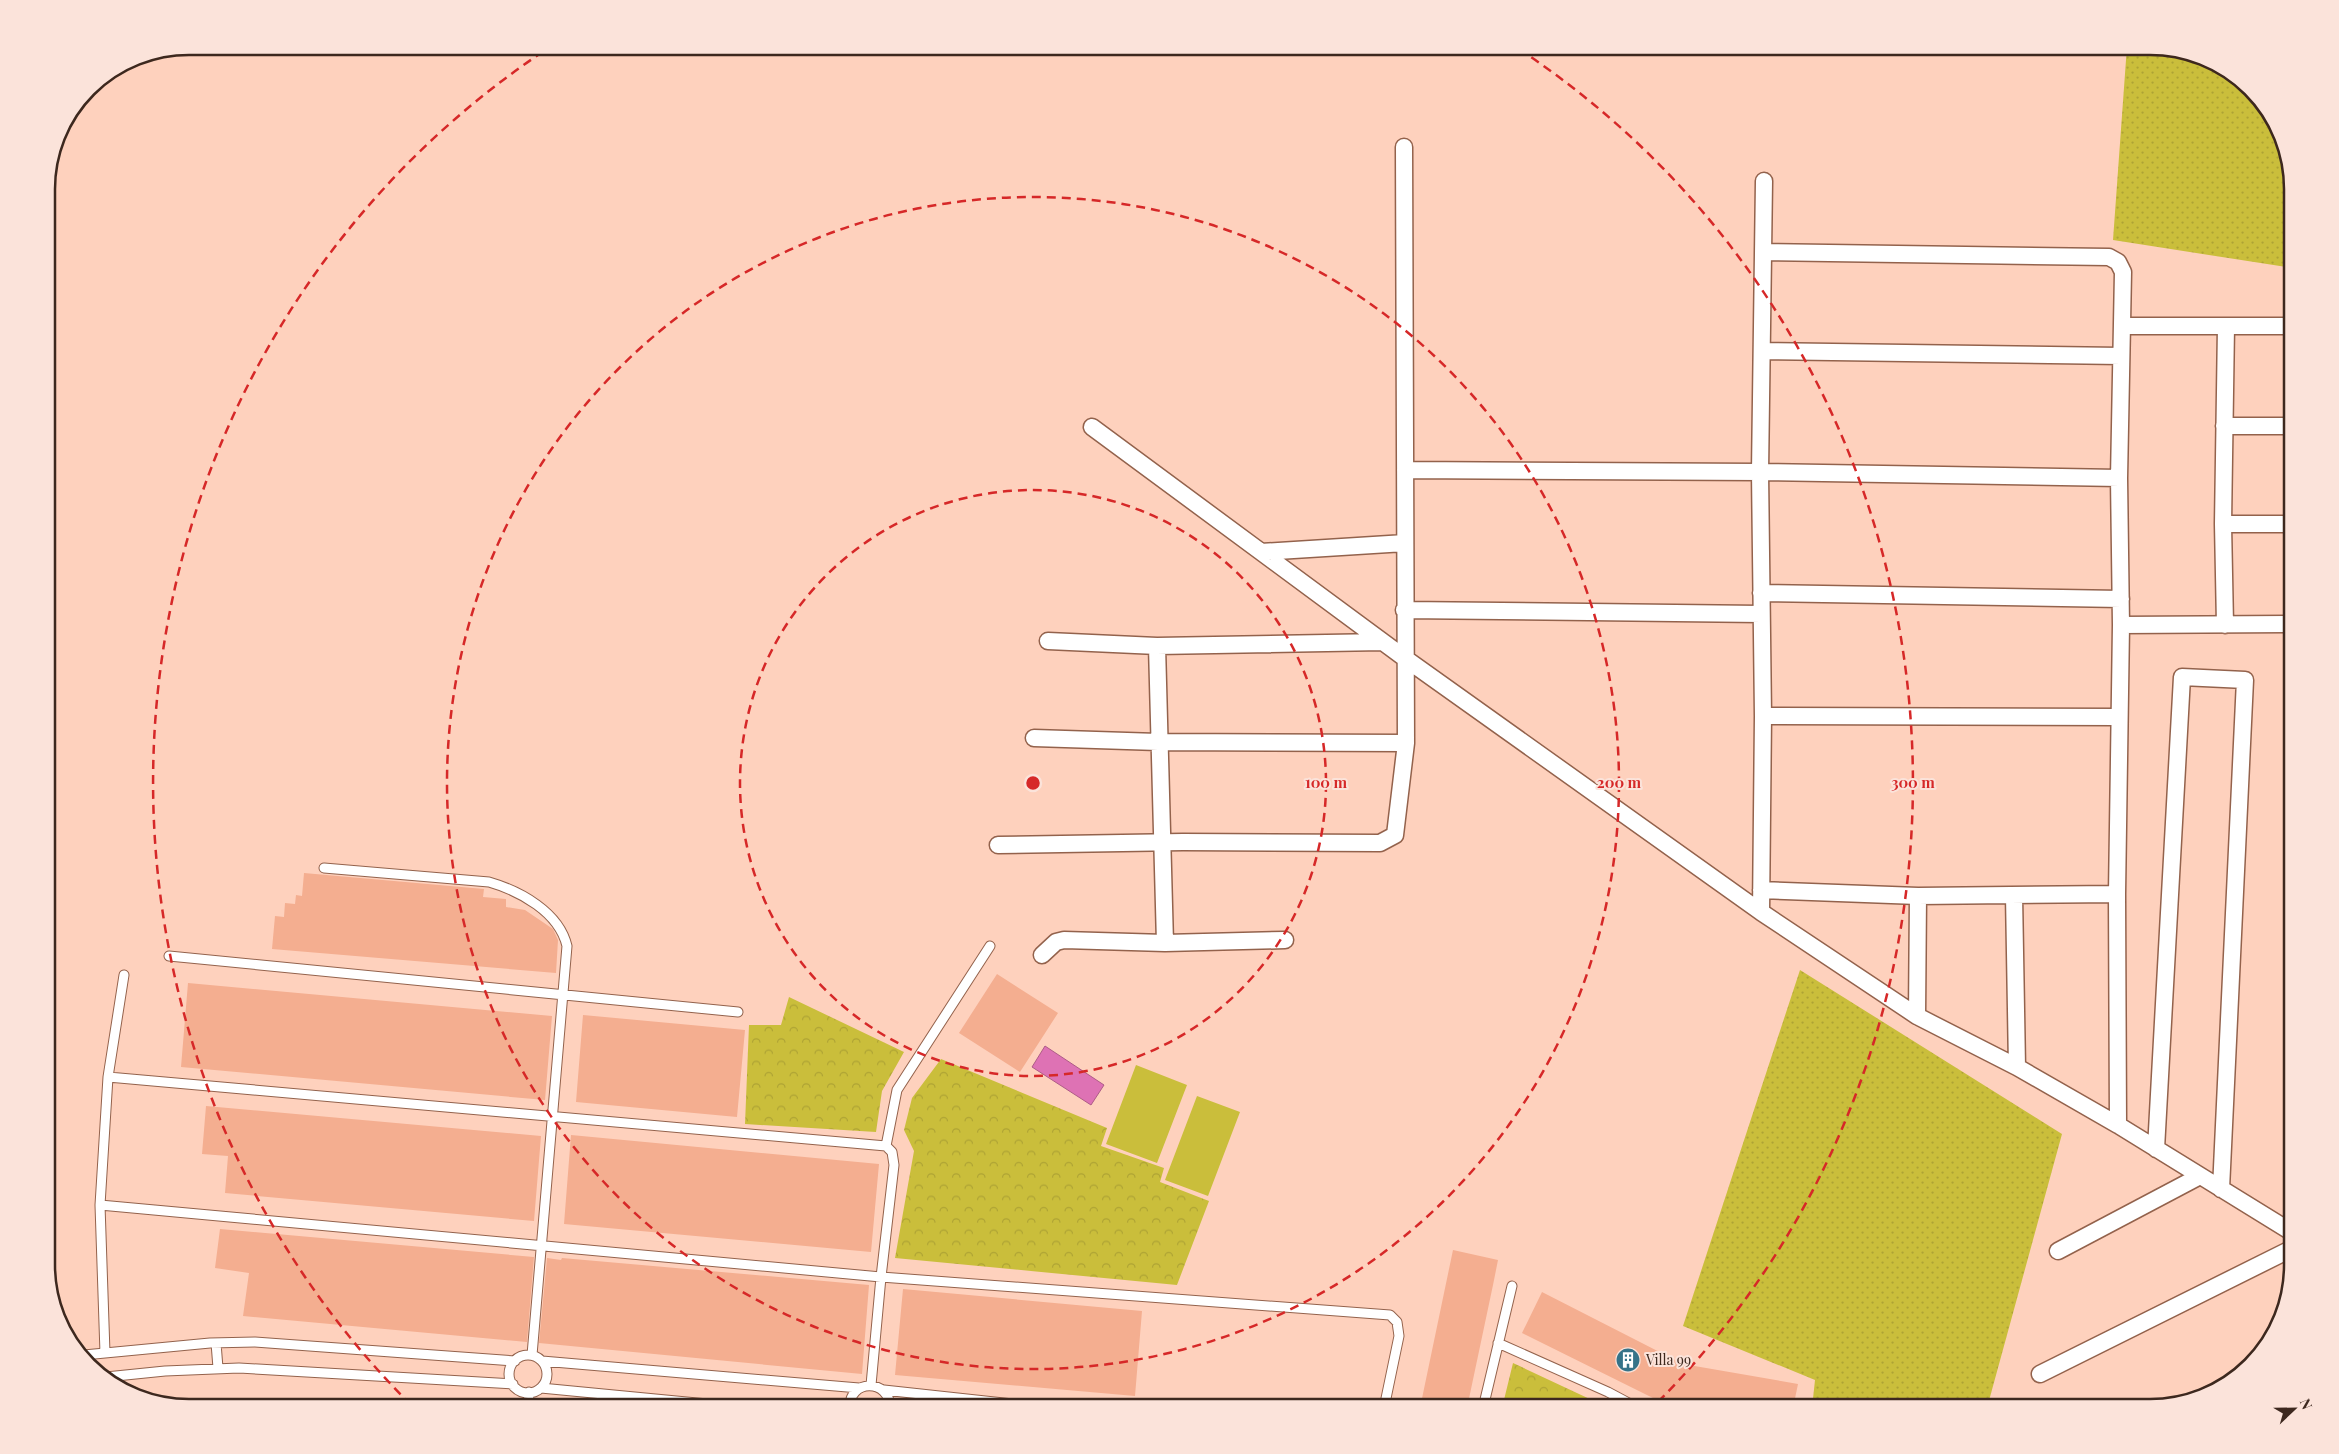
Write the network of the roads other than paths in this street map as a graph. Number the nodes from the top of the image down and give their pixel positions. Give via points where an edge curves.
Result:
1 (1404, 147) dead end
2 (1764, 181) dead end
3 (1763, 252) junction
4 (2122, 326) junction
5 (2226, 326) junction
6 (2284, 326) edge
7 (1762, 351) junction
8 (2121, 356) junction
9 (2224, 426) junction
10 (2284, 426) edge
11 (1092, 427) dead end
12 (1405, 470) junction
13 (1760, 472) junction
14 (2119, 478) junction
15 (2223, 524) junction
16 (2284, 524) edge
17 (1405, 543) junction
18 (1261, 552) junction
19 (1761, 594) junction
20 (2121, 600) junction
21 (1404, 610) junction
22 (1761, 614) junction
23 (2284, 624) edge
24 (2121, 625) junction
25 (2225, 625) junction
26 (1048, 641) dead end
27 (1383, 642) junction
28 (1157, 646) junction
29 (1406, 659) junction
30 (1762, 716) junction
31 (2119, 717) junction
32 (1034, 738) dead end
33 (1158, 742) junction
34 (1406, 743) junction
35 (1162, 842) junction
36 (998, 845) dead end
37 (324, 868) dead end
38 (1761, 890) junction
39 (2116, 894) junction
40 (2014, 895) junction
41 (1918, 896) junction
42 (1761, 912) junction
43 (1285, 940) dead end
44 (1165, 943) junction
45 (990, 946) dead end
46 (1042, 955) dead end
47 (169, 956) dead end
48 (124, 975) dead end
49 (563, 995) junction
50 (738, 1012) dead end
51 (1917, 1016) junction
52 (2017, 1067) junction
53 (108, 1077) junction
54 (554, 1116) junction
55 (2118, 1125) junction
56 (886, 1146) junction
57 (2156, 1149) junction
58 (2200, 1176) junction
59 (2221, 1189) junction
60 (100, 1205) junction
61 (2284, 1228) edge
62 (540, 1245) junction
63 (2058, 1251) dead end
64 (2284, 1252) edge
65 (881, 1277) junction
66 (1512, 1286) dead end
67 (216, 1343) junction
68 (1498, 1343) junction
69 (106, 1353) junction
70 (90, 1354) edge
71 (532, 1355) junction
72 (515, 1361) junction
73 (542, 1361) junction
74 (218, 1368) junction
75 (2040, 1374) dead end
76 (117, 1377) edge
77 (513, 1384) junction
78 (871, 1385) junction
79 (540, 1388) junction
80 (858, 1388) junction
81 (884, 1390) junction
82 (529, 1392) junction
83 (529, 1399) edge
84 (655, 1399) edge
85 (850, 1399) edge
86 (888, 1399) edge
87 (966, 1399) edge
88 (1386, 1399) edge
89 (1485, 1399) edge
90 (1615, 1399) edge

1 - 12 street
2 - 3 street
3 - 4 street via 2109,257 2118,262 2123,272
3 - 7 street
4 - 5 street
4 - 8 street
5 - 6 street
5 - 9 street
7 - 8 street
7 - 13 street
8 - 14 street
9 - 10 street
9 - 15 street
11 - 18 street
12 - 13 street
12 - 17 street
13 - 14 street
13 - 19 street
14 - 20 street
15 - 16 street
15 - 25 street
17 - 18 street
17 - 21 street
18 - 27 street
19 - 20 street
19 - 22 street
20 - 24 street
21 - 22 street
21 - 29 street
22 - 30 street
23 - 25 street
24 - 25 street
24 - 31 street
26 - 28 street
27 - 28 street
27 - 29 street
28 - 33 street
29 - 34 street
29 - 42 street
30 - 31 street
30 - 38 street
31 - 39 street
32 - 33 street
33 - 34 street
33 - 35 street
34 - 35 street via 1395,835 1387,841
35 - 36 street
35 - 44 street
37 - 49 lane via 488,882 511,890 552,916 560,926 567,946
38 - 41 street
38 - 42 street
39 - 40 street
39 - 55 street
40 - 41 street
40 - 52 street
41 - 51 street
42 - 51 street
43 - 44 street
44 - 46 street via 1064,940 1056,942
45 - 56 lane via 897,1090
47 - 49 lane
48 - 53 lane
49 - 50 lane
49 - 54 lane
51 - 52 street
52 - 55 street
53 - 54 lane
53 - 60 lane
54 - 56 lane
54 - 62 lane
55 - 57 street
56 - 65 lane via 892,1152 894,1165
57 - 58 street
57 - 59 street via 2182,677 2245,680
58 - 59 street
58 - 63 street
59 - 61 street
60 - 62 lane
60 - 69 lane
62 - 65 lane
62 - 71 lane
64 - 75 street
65 - 78 lane
65 - 88 lane via 1390,1315 1398,1322 1399,1336
66 - 68 lane
67 - 69 lane
67 - 72 lane via 255,1342
67 - 74 lane
68 - 89 lane
68 - 90 lane
69 - 70 lane
71 - 72 lane
71 - 73 lane
72 - 77 lane via 510,1372
73 - 79 lane via 547,1372
73 - 80 lane
74 - 76 lane
74 - 77 lane
77 - 82 lane via 517,1389
78 - 80 lane
78 - 81 lane
79 - 82 lane
79 - 84 lane
80 - 85 lane
81 - 86 lane
81 - 87 lane
82 - 83 lane

